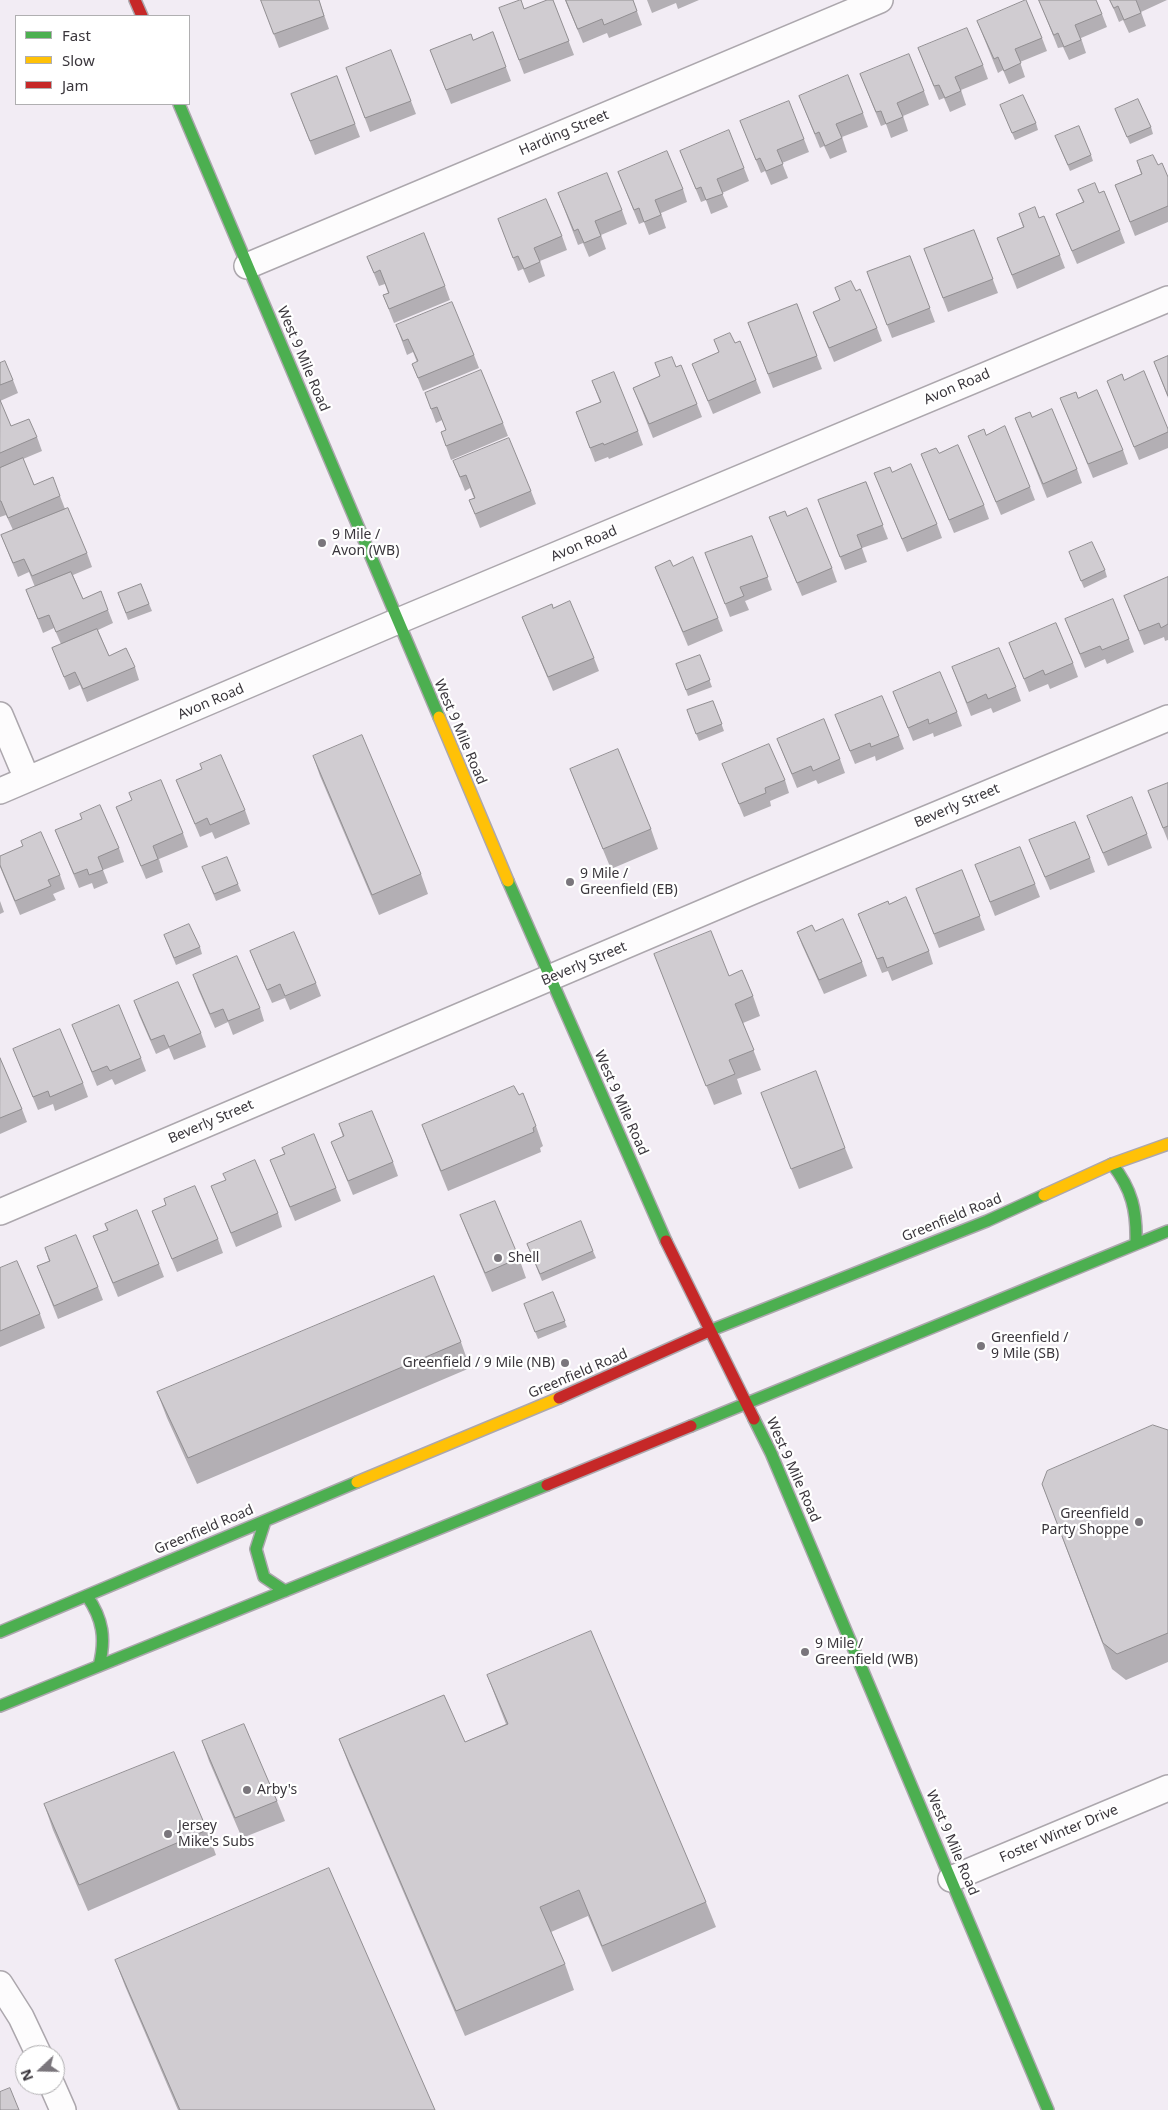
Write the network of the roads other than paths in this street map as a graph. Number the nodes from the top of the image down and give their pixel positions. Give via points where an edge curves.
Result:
1 (135, 0) edge
2 (880, 0) edge
3 (142, 15) edge
4 (179, 105) edge
5 (247, 266) junction
6 (1168, 299) edge
7 (398, 621) junction
8 (0, 715) edge
9 (1168, 718) edge
10 (27, 779) junction
11 (0, 791) edge
12 (549, 978) junction
13 (1168, 1144) edge
14 (1112, 1164) junction
15 (0, 1212) edge
16 (1168, 1231) edge
17 (1136, 1243) junction
18 (710, 1331) junction
19 (747, 1404) junction
20 (266, 1521) junction
21 (284, 1590) junction
22 (87, 1596) junction
23 (0, 1632) edge
24 (99, 1666) junction
25 (0, 1706) edge
26 (1168, 1788) edge
27 (951, 1879) junction
28 (0, 1984) edge
29 (34, 2045) edge
30 (56, 2095) edge
31 (63, 2110) edge
32 (1048, 2110) edge

1 - 3 main road
2 - 5 street, Harding Street
4 - 5 main road, West 9 Mile Road
5 - 7 main road, West 9 Mile Road
6 - 7 street, Avon Road
7 - 10 street, Avon Road
7 - 12 main road, West 9 Mile Road
8 - 10 street
9 - 12 street, Beverly Street
10 - 11 street, Avon Road
12 - 15 street, Beverly Street
12 - 18 main road, West 9 Mile Road via 671,1252
13 - 14 main road, Greenfield Road
14 - 17 main road via 1124,1180 1138,1215
14 - 18 main road, Greenfield Road via 987,1221
16 - 17 main road
17 - 19 main road
18 - 19 main road, West 9 Mile Road
18 - 20 main road, Greenfield Road via 626,1370
19 - 21 main road
19 - 27 main road, West 9 Mile Road via 771,1453
20 - 21 main road via 256,1549 264,1577
20 - 22 main road, Greenfield Road
21 - 24 main road
22 - 23 main road, Greenfield Road
22 - 24 main road via 102,1618 105,1645
24 - 25 main road
26 - 27 street, Foster Winter Drive
27 - 32 main road, West 9 Mile Road
28 - 29 street
30 - 31 street

